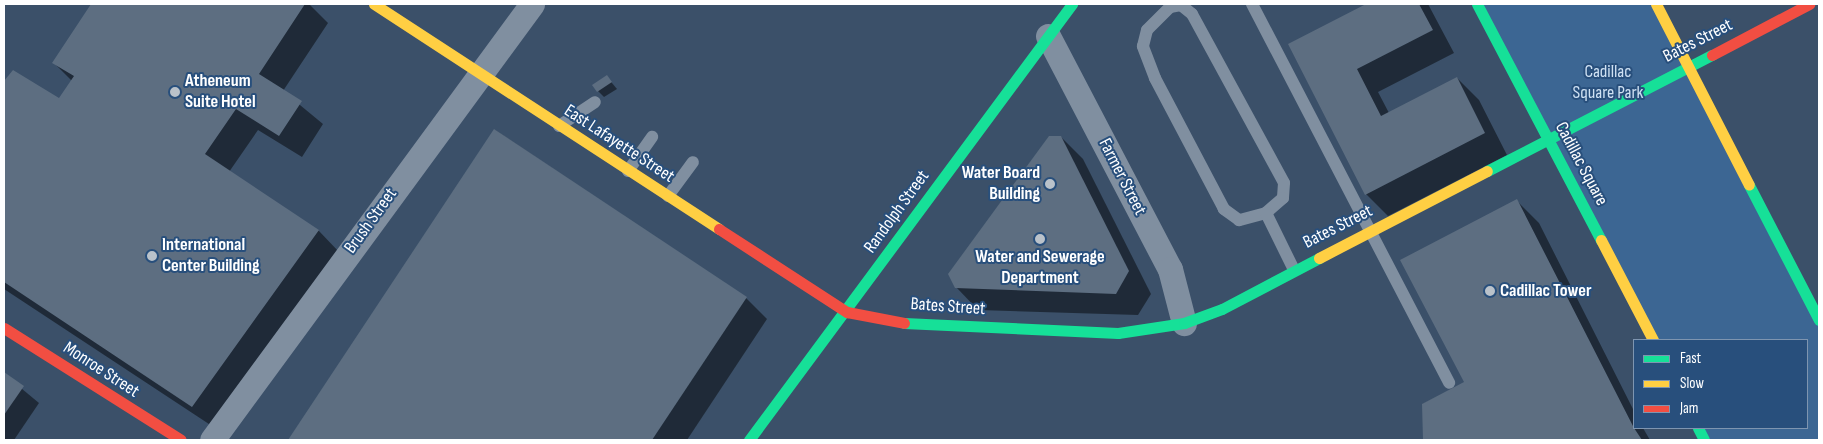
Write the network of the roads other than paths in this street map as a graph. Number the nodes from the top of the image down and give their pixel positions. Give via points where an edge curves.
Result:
1 (374, 4) edge
2 (532, 4) edge
3 (1072, 4) edge
4 (1252, 4) edge
5 (1477, 4) edge
6 (1656, 4) edge
7 (1809, 4) edge
8 (1160, 8) edge
9 (1048, 36) junction
10 (1688, 66) junction
11 (478, 75) junction
12 (595, 102) dead end
13 (559, 126) junction
14 (652, 137) dead end
15 (1548, 137) junction
16 (692, 162) dead end
17 (628, 171) junction
18 (668, 196) junction
19 (1266, 213) junction
20 (1370, 230) junction
21 (1294, 270) junction
22 (847, 312) junction
23 (1819, 320) edge
24 (1184, 323) junction
25 (4, 328) edge
26 (1652, 339) edge
27 (1449, 383) dead end
28 (181, 440) edge
29 (212, 440) edge
30 (749, 440) edge

1 - 11 street, East Lafayette Street
2 - 11 street, Brush Street
3 - 9 street, Randolph Street
4 - 20 lane
5 - 15 street, Cadillac Square
6 - 10 street
7 - 10 street, Bates Street
8 - 19 lane via 1181,5 1192,14 1284,183 1283,198
8 - 19 lane via 1147,30 1143,46 1155,78 1224,209 1239,220
9 - 22 street, Randolph Street
9 - 24 street, Farmer Street via 1170,269
10 - 15 street, Bates Street
10 - 23 street
11 - 13 street, East Lafayette Street
11 - 29 street, Brush Street
12 - 13 lane
13 - 17 street, East Lafayette Street
14 - 17 lane
15 - 20 street, Bates Street
15 - 26 street, Cadillac Square
16 - 18 lane
17 - 18 street, East Lafayette Street
18 - 22 street, East Lafayette Street
19 - 21 lane
20 - 21 street, Bates Street
20 - 27 lane
21 - 24 street, Bates Street via 1222,309
22 - 24 street, Bates Street via 912,324 1118,333
22 - 30 street, Randolph Street
25 - 28 street, Monroe Street

